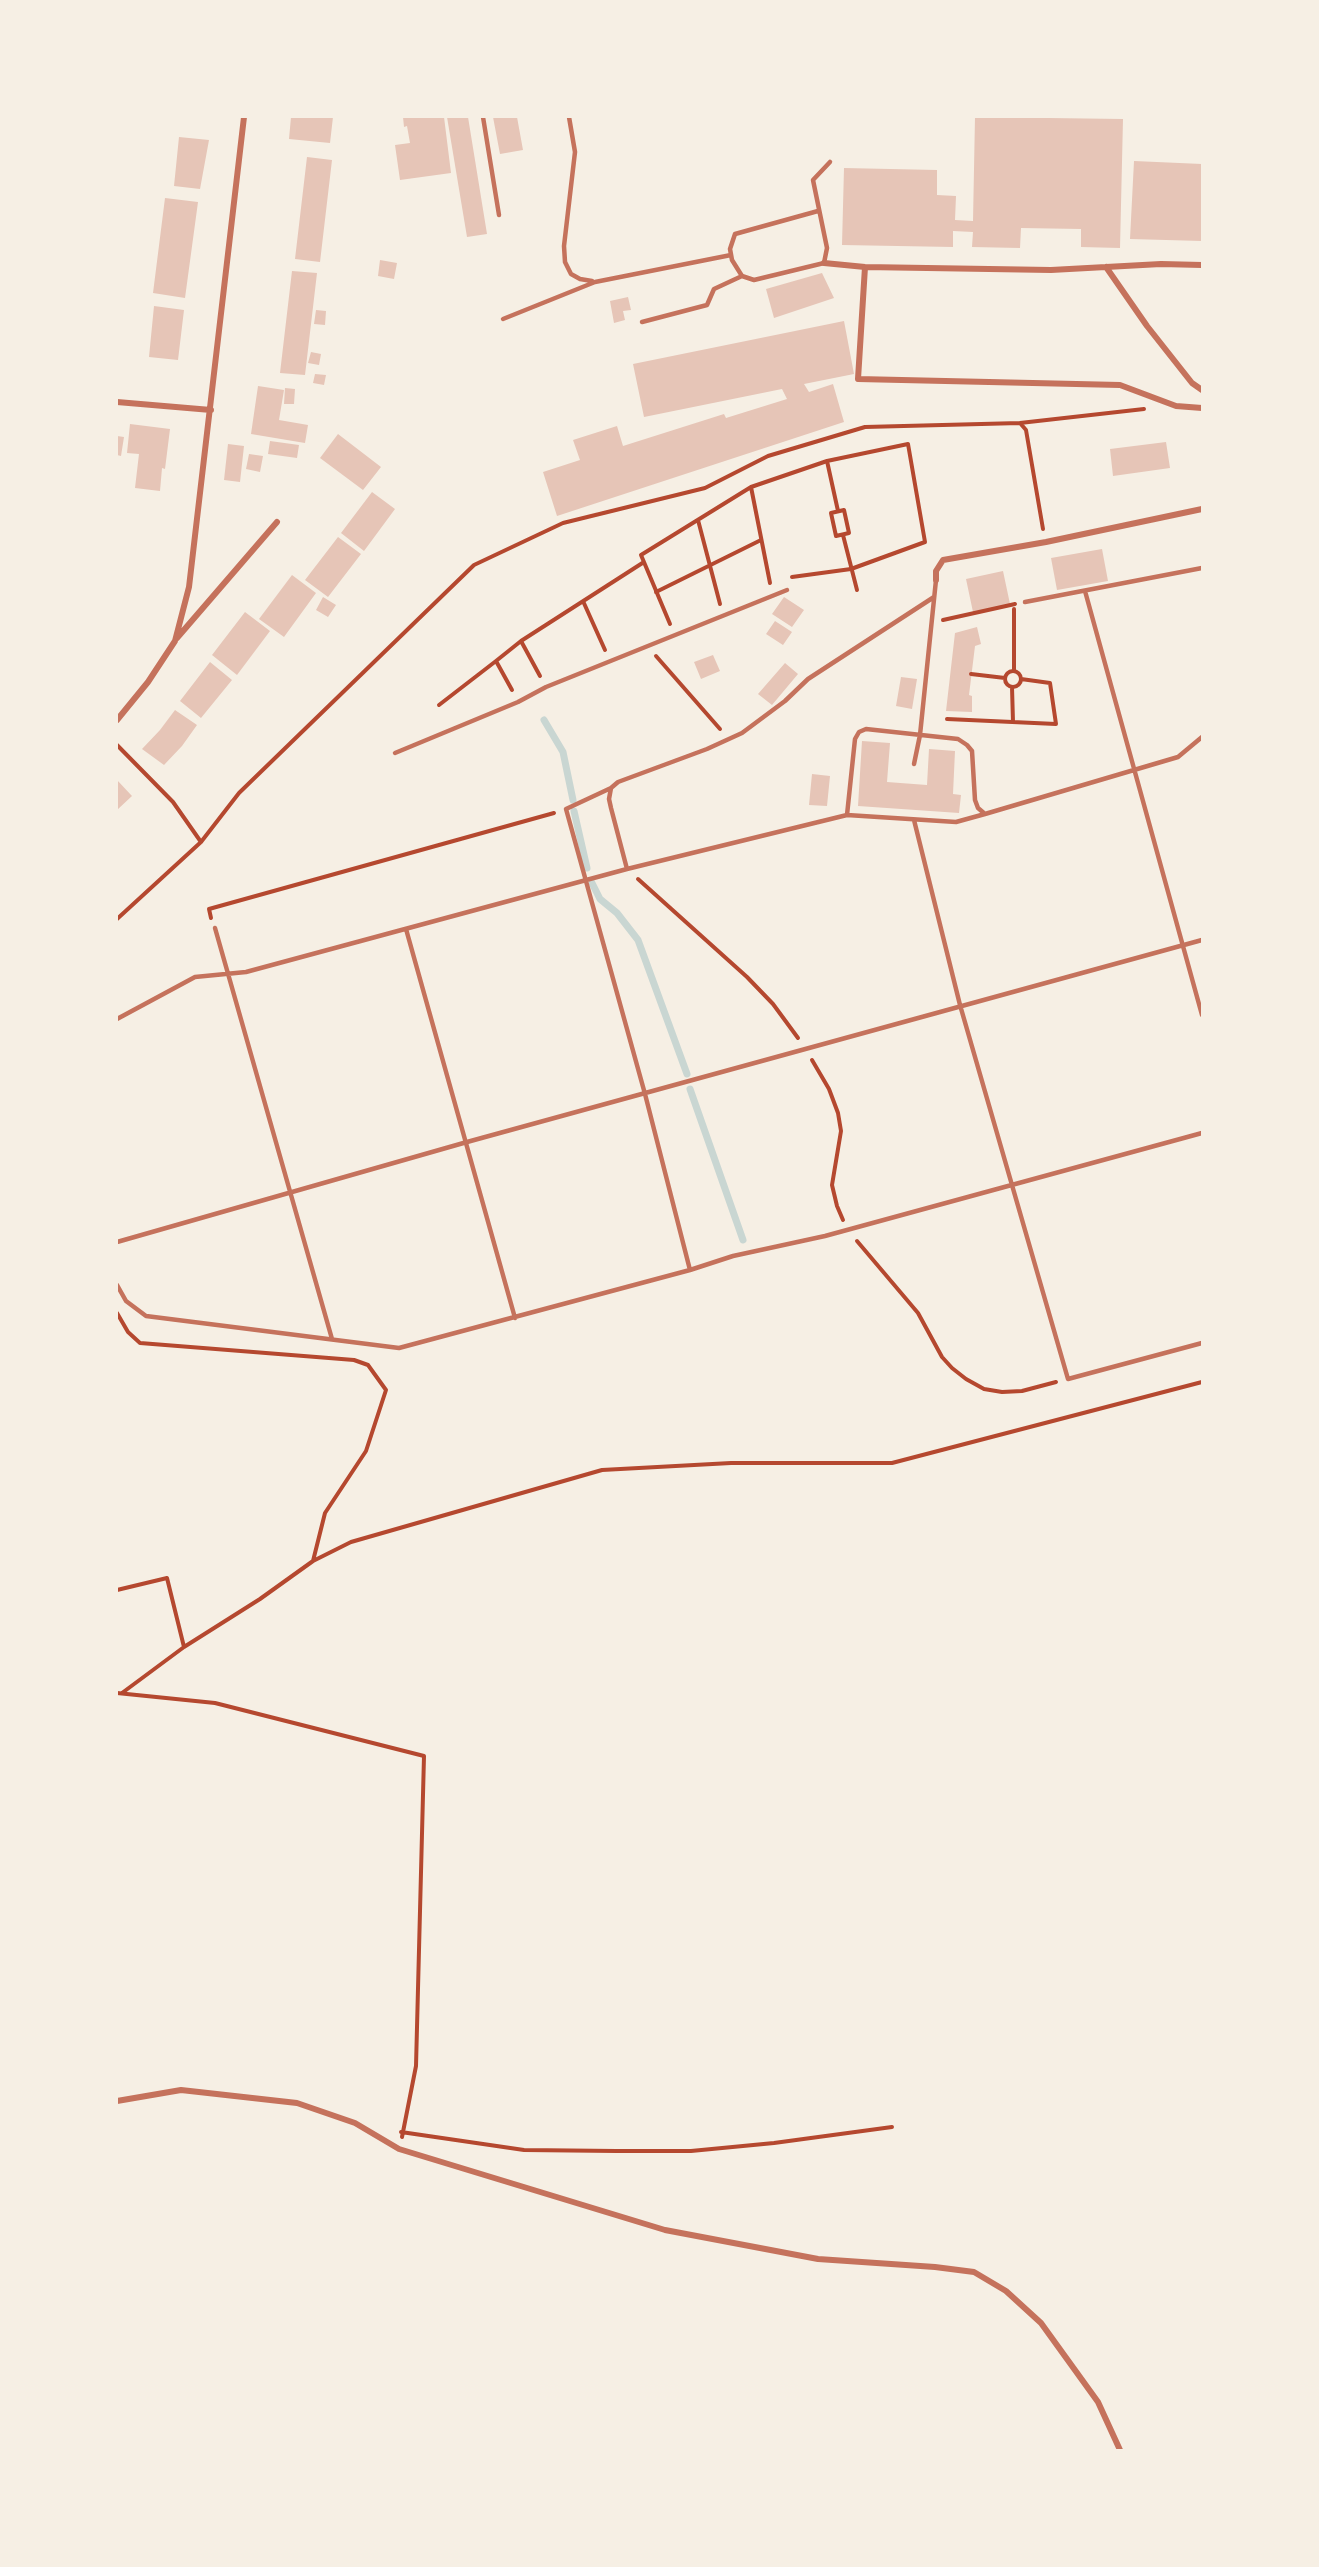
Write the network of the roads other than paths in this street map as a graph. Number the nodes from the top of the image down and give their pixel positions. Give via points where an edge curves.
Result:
1 (244, 117) edge
2 (483, 117) edge
3 (569, 117) edge
4 (830, 162) dead end
5 (818, 211) junction
6 (499, 215) dead end
7 (731, 255) junction
8 (824, 263) junction
9 (1202, 265) edge
10 (866, 267) junction
11 (1106, 267) junction
12 (742, 276) junction
13 (595, 282) junction
14 (503, 319) dead end
15 (642, 322) dead end
16 (1202, 390) edge
17 (117, 402) edge
18 (1202, 408) edge
19 (211, 410) junction
20 (1202, 510) edge
21 (278, 522) dead end
22 (1202, 568) edge
23 (936, 580) joint
24 (788, 590) dead end
25 (1085, 591) junction
26 (934, 597) junction
27 (1024, 602) road end
28 (175, 641) junction
29 (117, 720) edge
30 (920, 735) junction
31 (1202, 738) edge
32 (395, 753) dead end
33 (914, 764) dead end
34 (1134, 770) junction
35 (611, 788) junction
36 (985, 814) junction
37 (847, 815) junction
38 (914, 820) junction
39 (627, 868) junction
40 (585, 880) junction
41 (215, 928) road end
42 (406, 929) junction
43 (1202, 940) edge
44 (1183, 945) junction
45 (229, 974) junction
46 (960, 1005) junction
47 (1202, 1015) edge
48 (117, 1018) edge
49 (645, 1094) junction
50 (1202, 1133) edge
51 (466, 1142) junction
52 (1011, 1185) junction
53 (290, 1192) junction
54 (117, 1242) edge
55 (690, 1270) junction
56 (117, 1285) edge
57 (515, 1318) junction
58 (332, 1339) junction
59 (1202, 1343) edge
60 (117, 2101) edge
61 (1120, 2450) edge

1 - 19 street
2 - 6 lane
3 - 13 lane via 575,152 565,262 571,274
4 - 5 lane via 813,180
5 - 7 lane via 735,234
5 - 8 lane via 826,248
7 - 12 lane
7 - 13 lane
8 - 10 street
8 - 12 lane via 754,280
9 - 11 street
10 - 11 street
10 - 18 street via 858,379 1120,386 1176,406
11 - 16 street via 1147,326 1192,383
12 - 15 lane via 714,289 707,305
13 - 14 lane
17 - 19 street
19 - 28 street via 189,587
20 - 23 street via 943,560
21 - 28 street
22 - 25 lane
23 - 26 lane
24 - 32 lane via 546,687
25 - 27 lane
25 - 34 lane
26 - 30 lane
26 - 35 lane via 808,679 762,719 729,739
28 - 29 street
30 - 33 lane
30 - 36 lane via 958,739 968,745 972,751 975,800
30 - 37 lane via 866,729 859,732
31 - 34 lane via 1178,757
34 - 36 lane
34 - 44 lane
35 - 39 lane via 610,808
35 - 40 lane via 566,809
36 - 38 lane via 956,822
37 - 38 lane
37 - 39 lane
38 - 46 lane
39 - 40 lane
40 - 42 lane
40 - 49 lane
41 - 45 lane
42 - 45 lane
42 - 51 lane
43 - 44 lane
44 - 46 lane
44 - 47 lane
45 - 48 lane via 195,977
45 - 53 lane
46 - 49 lane
46 - 52 lane
49 - 51 lane
49 - 55 lane
50 - 52 lane
51 - 53 lane
51 - 57 lane
52 - 55 lane
52 - 59 lane via 1068,1378
53 - 54 lane
53 - 58 lane
55 - 57 lane
56 - 58 lane via 126,1301 146,1316
57 - 58 lane via 399,1348
60 - 61 street via 181,2090 297,2103 356,2122 399,2149 665,2230 818,2259 974,2272 1006,2291 1041,2323 1098,2402

